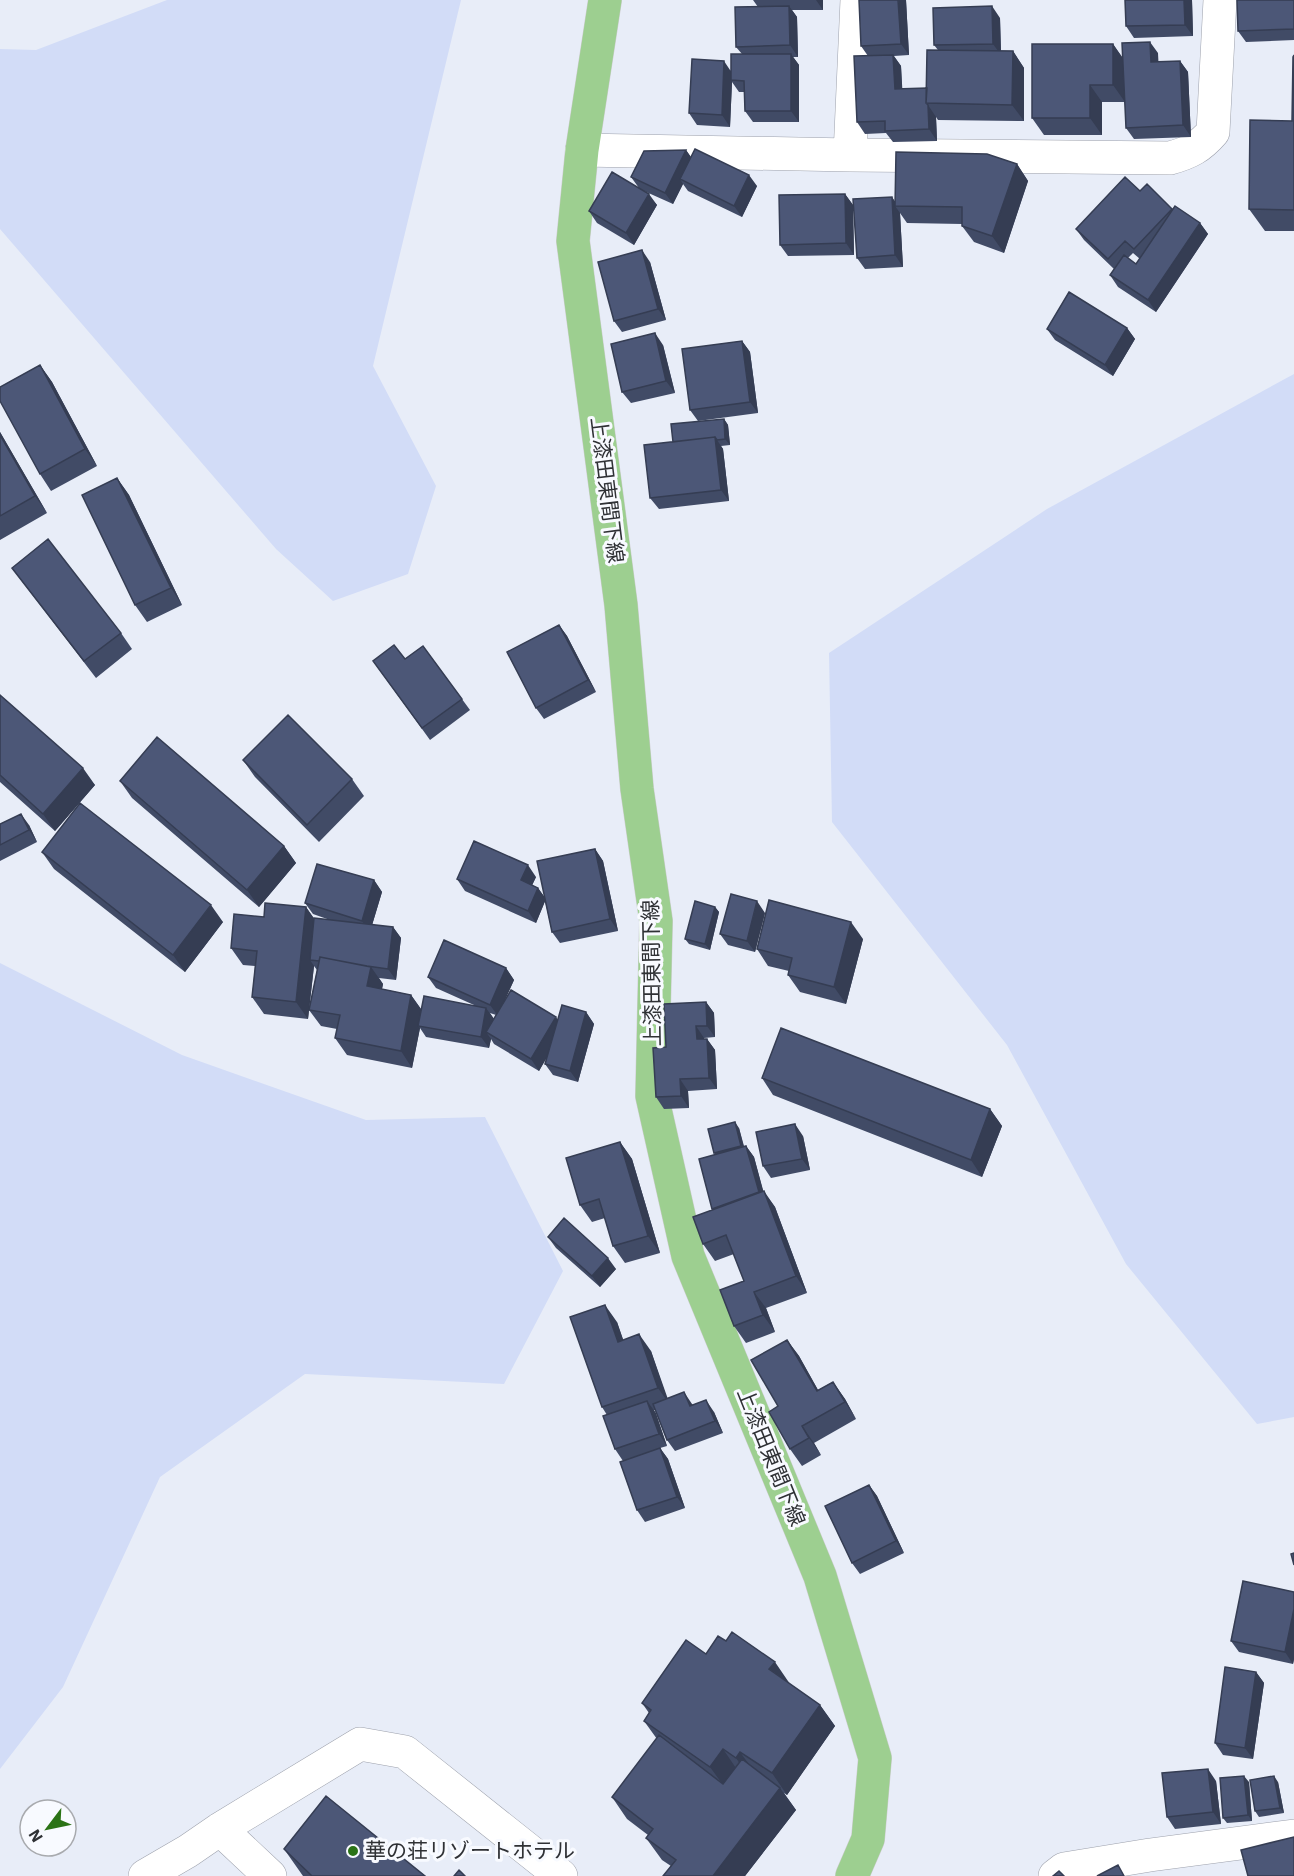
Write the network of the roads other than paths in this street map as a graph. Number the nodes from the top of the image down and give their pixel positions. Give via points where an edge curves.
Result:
1 (606, 0) edge
2 (857, 0) edge
3 (1220, 0) edge
4 (582, 150) junction
5 (850, 155) junction
6 (220, 1829) junction
7 (1294, 1836) edge
8 (145, 1876) edge
9 (270, 1876) edge
10 (561, 1876) edge
11 (852, 1876) edge
12 (1055, 1876) edge

1 - 4 main road, 上漆田東間下線
2 - 5 street
3 - 5 street via 1213,132 1188,153 1170,158
4 - 5 street
4 - 11 main road, 上漆田東間下線 via 573,241 620,593 637,789 656,921 652,1096 688,1256 820,1576 875,1758 868,1839
6 - 8 street
6 - 9 street
6 - 10 street via 360,1744 405,1752
7 - 12 street via 1064,1869

